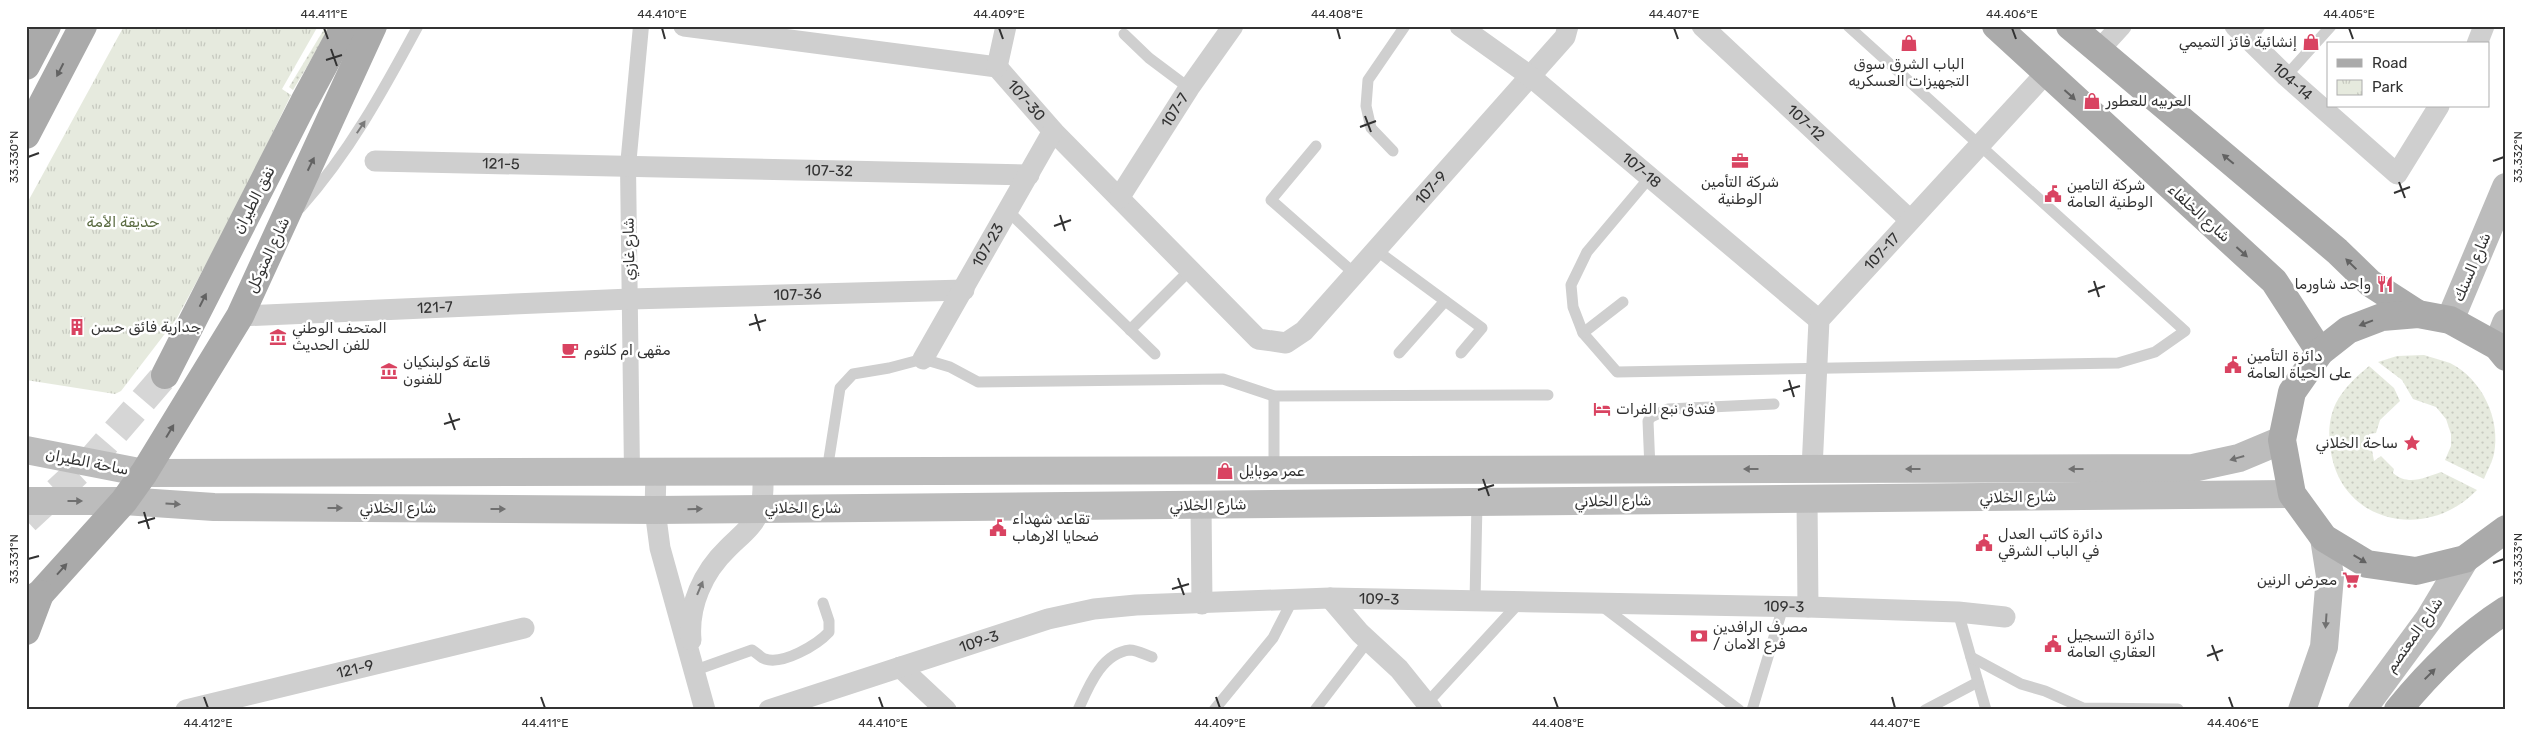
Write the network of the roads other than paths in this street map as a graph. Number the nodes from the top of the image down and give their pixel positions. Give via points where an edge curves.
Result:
1 (48, 26) edge
2 (83, 26) edge
3 (345, 26) edge
4 (373, 26) edge
5 (418, 26) edge
6 (641, 26) edge
7 (684, 26) edge
8 (1006, 26) edge
9 (1233, 26) edge
10 (1405, 26) edge
11 (1460, 26) edge
12 (1568, 26) edge
13 (1702, 26) edge
14 (1848, 26) edge
15 (1996, 26) edge
16 (2070, 26) edge
17 (2121, 26) edge
18 (2332, 26) edge
19 (2484, 26) edge
20 (2248, 31) edge
21 (1124, 34) dead end
22 (2478, 42) edge
23 (2099, 50) junction
24 (26, 66) edge
25 (997, 67) junction
26 (2046, 73) junction
27 (1530, 76) junction
28 (2286, 76) junction
29 (1189, 88) junction
30 (2438, 108) edge
31 (1053, 131) junction
32 (26, 135) edge
33 (1980, 145) junction
34 (1316, 146) dead end
35 (1393, 151) dead end
36 (375, 161) dead end
37 (628, 166) junction
38 (1029, 175) junction
39 (1650, 177) junction
40 (2506, 187) edge
41 (1119, 198) junction
42 (1008, 211) junction
43 (1910, 220) junction
44 (277, 233) junction
45 (1376, 250) junction
46 (1190, 270) junction
47 (1355, 274) junction
48 (964, 290) junction
49 (630, 299) junction
50 (1445, 301) junction
51 (1623, 302) dead end
52 (2418, 314) junction
53 (240, 316) junction
54 (1819, 320) junction
55 (2450, 320) junction
56 (1130, 330) junction
57 (1583, 333) junction
58 (2503, 342) edge
59 (1286, 343) joint
60 (2320, 352) junction
61 (1398, 353) dead end
62 (1461, 353) dead end
63 (1155, 354) dead end
64 (923, 359) junction
65 (1817, 368) junction
66 (165, 375) tunnel mouth
67 (1548, 395) dead end
68 (1274, 396) junction
69 (1774, 404) dead end
70 (2282, 440) junction
71 (26, 450) edge
72 (1650, 469) junction
73 (1812, 469) junction
74 (1274, 470) junction
75 (827, 471) junction
76 (644, 472) junction
77 (763, 472) junction
78 (144, 473) junction
79 (2292, 494) junction
80 (1807, 499) junction
81 (26, 501) edge
82 (124, 501) junction
83 (1477, 502) junction
84 (1201, 505) junction
85 (761, 508) junction
86 (655, 510) junction
87 (2505, 530) edge
88 (2324, 538) junction
89 (2465, 559) junction
90 (33, 598) edge
91 (1330, 598) junction
92 (1293, 599) junction
93 (1475, 601) junction
94 (1520, 602) junction
95 (823, 603) dead end
96 (1598, 603) junction
97 (1202, 604) junction
98 (1783, 607) junction
99 (1808, 608) junction
100 (2506, 610) edge
101 (1958, 612) junction
102 (2005, 616) dead end
103 (524, 628) dead end
104 (26, 631) edge
105 (1368, 641) junction
106 (1971, 657) junction
107 (1152, 658) dead end
108 (900, 667) junction
109 (693, 671) junction
110 (1978, 682) junction
111 (1430, 707) edge
112 (2178, 709) edge
113 (186, 710) edge
114 (705, 710) edge
115 (769, 710) edge
116 (946, 710) edge
117 (1078, 710) edge
118 (1214, 710) edge
119 (1315, 710) edge
120 (1739, 710) edge
121 (1752, 710) edge
122 (1925, 710) edge
123 (1986, 710) edge
124 (2302, 710) edge
125 (2362, 710) edge
126 (2398, 710) edge

1 - 24 main road
2 -> 32 main road
66 -> 3 main road, نفق الطيران
44 -> 4 main road, شارع المتوكل
44 -> 5 lane via 327,178 371,112
6 - 37 street, شارع غازي
7 - 25 street, 107-30
8 - 25 street
9 - 29 street, 107-7
10 - 35 lane via 1368,80 1366,106 1371,128
11 - 27 street, 107-18
12 - 27 street, 107-9 via 1565,37
13 - 43 street, 107-12
14 - 33 lane
15 - 26 main road, شارع الخلفاء
16 - 23 main road
17 - 23 street
18 - 28 lane
19 - 22 street
20 - 28 street, 104-14
21 - 29 lane
52 -> 23 main road via 2370,283 2337,250
25 - 31 street, 107-30
26 - 33 street, 107-17
26 -> 60 main road, شارع الخلفاء via 2274,281
27 - 39 street, 107-18
27 - 45 street, 107-9
28 - 30 street, 104-14 via 2397,174
29 - 41 street, 107-7
31 - 38 street, 107-23
31 - 41 street, 107-30
33 - 43 street, 107-17
33 - 65 lane via 2185,330 2155,352 2118,363
34 - 47 lane via 1271,200
36 - 37 street, 121-5
37 - 38 street, 107-32
37 - 49 street, شارع غازي
38 - 42 street, 107-23
39 - 54 street, 107-18
39 - 57 lane via 1587,252 1571,286 1573,308
40 - 55 main road, شارع السنك
41 - 46 street, 107-30
42 - 48 street, 107-23
42 - 56 lane
43 - 54 street, 107-17
44 - 53 main road, شارع المتوكل
45 - 47 street, 107-9
45 - 50 lane
46 - 56 lane
46 - 59 street, 107-30 via 1258,339
47 - 59 street, 107-9 via 1304,331
48 - 49 street, 107-36
48 - 64 street, 107-23
49 - 53 street, 121-7
49 - 76 street, شارع غازي
50 - 61 lane
50 - 62 lane via 1482,328
51 - 57 lane
52 - 55 main road
52 -> 60 main road via 2382,317 2348,330
78 -> 53 main road, شارع المتوكل
54 - 65 street
55 - 58 main road
56 - 63 lane
57 - 65 lane via 1617,372
60 - 70 main road via 2292,392
64 - 68 lane via 950,367 978,382 1223,378
64 - 75 lane via 853,374 840,388
65 - 73 street
67 - 68 lane
68 - 74 lane
69 - 72 lane via 1668,409 1658,413 1648,421
70 -> 73 main road, شارع الخلاني via 2239,458 2193,468
70 - 79 main road
71 - 78 main road, ساحة الطيران
73 -> 72 main road, شارع الخلاني
72 - 74 main road, شارع الخلاني
74 - 75 main road, شارع الخلاني
75 - 77 main road, شارع الخلاني
76 - 77 main road, شارع الخلاني
76 - 78 main road, شارع الخلاني
76 - 86 street, شارع غازي
77 - 85 street, شارع غازي
78 - 82 main road, ساحة الطيران
79 - 80 main road, شارع الخلاني
79 - 88 main road
80 - 83 main road, شارع الخلاني
80 - 99 street
81 -> 82 main road, ساحة الطيران
82 -> 86 main road, شارع الخلاني via 214,507
90 -> 82 main road, ساحة الطيران
83 - 84 main road, شارع الخلاني
83 - 93 lane
84 - 85 main road, شارع الخلاني
84 - 97 street
86 -> 85 main road, شارع الخلاني
109 -> 85 street, شارع غازي via 690,631 698,589 722,553 749,528
86 - 109 street, شارع غازي via 660,548
87 - 89 main road
88 -> 89 main road via 2367,564 2416,571
88 -> 124 main road via 2330,576 2324,647
89 - 125 main road, شارع المعتصم via 2429,619
90 - 104 main road
91 - 92 street, 109-3
91 - 93 street, 109-3
91 - 105 street
92 - 97 street, 109-3
92 - 118 lane via 1273,638
93 - 94 street, 109-3
94 - 96 street, 109-3
94 - 111 lane
95 - 109 lane via 829,632 814,645 774,660 763,659 752,650
96 - 98 street, 109-3
96 - 120 lane
97 - 108 street, 109-3 via 1136,605 1048,618
98 - 99 street, 109-3
98 - 121 lane
99 - 101 street, 109-3
126 -> 100 main road via 2417,686 2455,649
101 - 102 street, 109-3
101 - 106 lane
103 - 113 street, 121-9
105 - 111 street via 1399,670
105 - 119 lane
106 - 110 lane
106 - 112 lane via 2021,684 2083,708
107 - 117 lane via 1131,650 1113,657 1092,678
108 - 115 street, 109-3
108 - 116 street
109 - 114 street, شارع غازي
110 - 122 lane
110 - 123 lane

